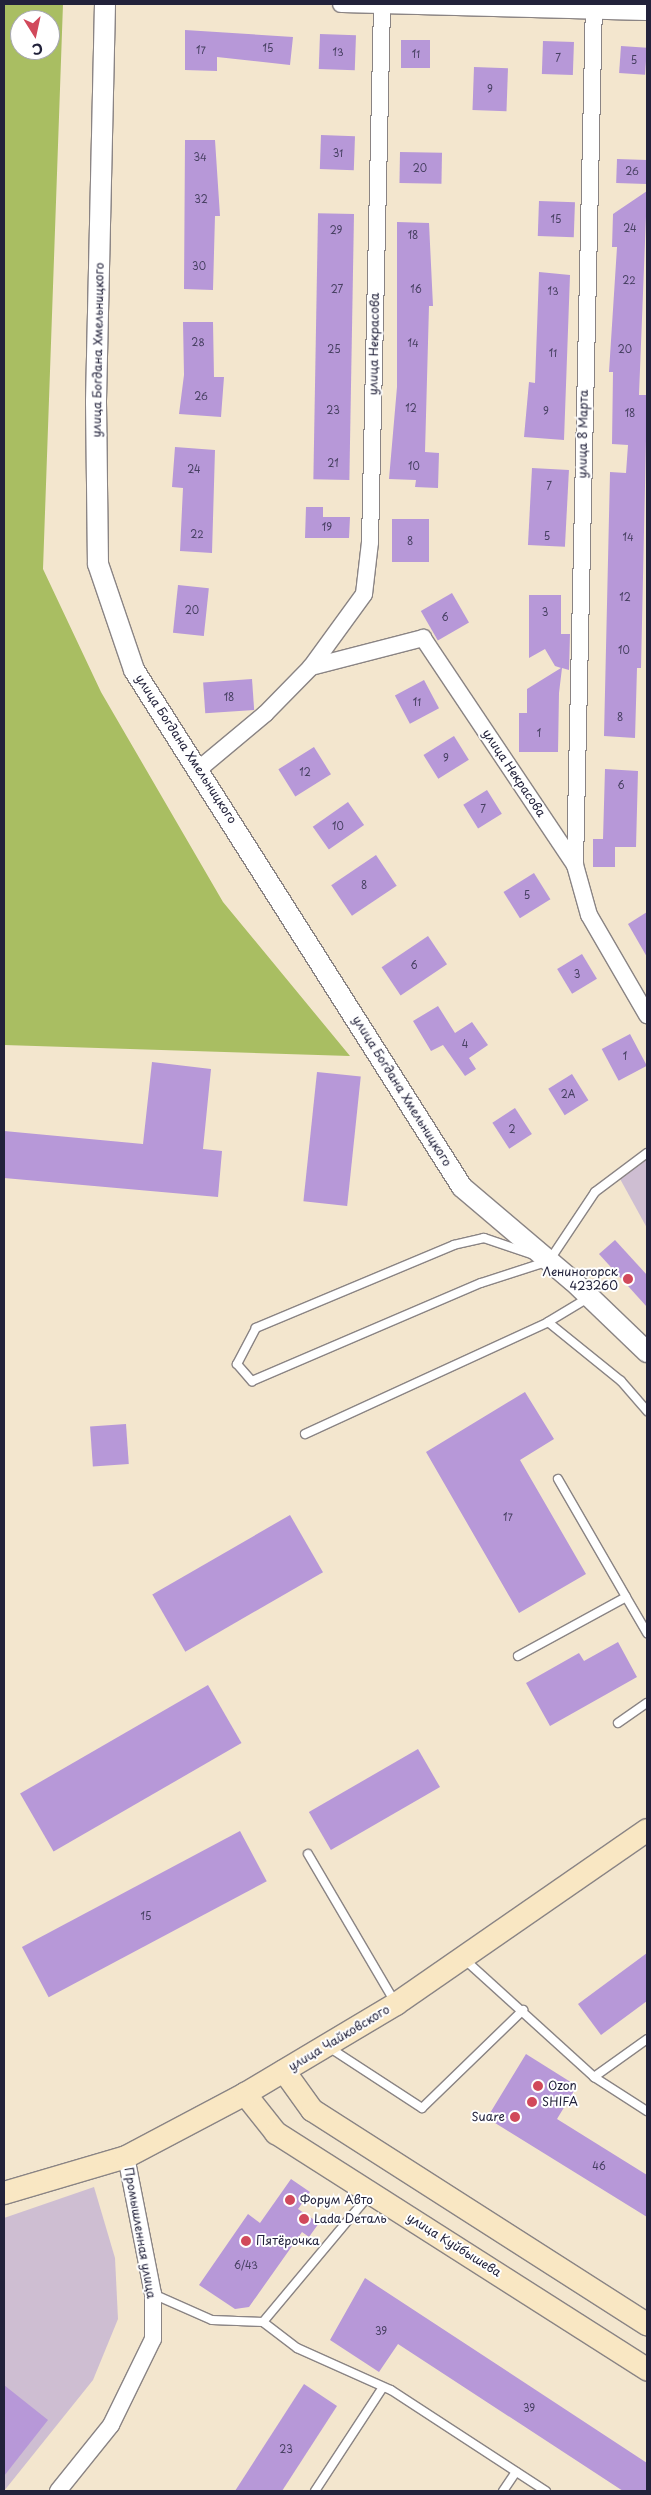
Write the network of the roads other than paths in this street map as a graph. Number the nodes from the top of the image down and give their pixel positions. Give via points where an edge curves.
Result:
1 (105, 4) edge
2 (341, 4) edge
3 (382, 5) edge
4 (594, 8) edge
5 (647, 12) edge
6 (311, 667) junction
7 (199, 769) junction
8 (575, 865) junction
9 (647, 1015) edge
10 (647, 1153) edge
11 (549, 1261) junction
12 (590, 1297) junction
13 (548, 1322) junction
14 (647, 1352) edge
15 (647, 1411) edge
16 (305, 1434) dead end
17 (558, 1479) dead end
18 (626, 1597) junction
19 (647, 1633) edge
20 (518, 1656) dead end
21 (647, 1703) edge
22 (618, 1722) dead end
23 (647, 1830) edge
24 (308, 1854) dead end
25 (463, 1958) junction
26 (396, 2004) junction
27 (523, 2010) junction
28 (647, 2039) edge
29 (327, 2046) junction
30 (284, 2071) junction
31 (594, 2077) junction
32 (245, 2094) junction
33 (647, 2111) edge
34 (126, 2157) junction
35 (4, 2193) edge
36 (371, 2193) junction
37 (153, 2294) junction
38 (263, 2322) junction
39 (647, 2324) edge
40 (647, 2369) edge
41 (383, 2387) junction
42 (516, 2472) junction
43 (58, 2491) edge
44 (316, 2491) edge
45 (503, 2491) edge
46 (546, 2491) edge

1 - 7 street, улица Богдана Хмельницкого via 96,402 98,564 134,670
2 - 3 street
3 - 4 street
3 - 6 street, улица Некрасова via 370,542 364,594
4 - 5 street
4 - 8 street, улица 8 Марта
6 - 7 street, улица Некрасова via 264,714
6 - 8 street, улица Некрасова via 423,638
7 - 11 street, улица Богдана Хмельницкого via 462,1187
8 - 9 street, улица Некрасова via 589,916
10 - 11 lane via 595,1192
11 - 11 lane via 481,1284 252,1381 237,1364 256,1328 454,1245 484,1238
11 - 12 street, улица Богдана Хмельницкого
12 - 13 lane
12 - 14 street, улица Богдана Хмельницкого
13 - 15 lane via 621,1381
13 - 16 lane
17 - 18 lane
18 - 19 lane
18 - 20 lane
21 - 22 lane
23 - 25 main road, улица Чайковского
24 - 26 lane
25 - 26 main road, улица Чайковского
25 - 27 lane
26 - 29 main road, улица Чайковского
27 - 29 lane via 422,2108
27 - 31 lane
28 - 31 lane
29 - 30 main road, улица Чайковского
30 - 32 main road, улица Чайковского
30 - 39 main road via 312,2110
31 - 33 lane
32 - 34 main road, улица Чайковского
32 - 36 main road, улица Куйбышева via 276,2133
34 - 35 main road, улица Чайковского
34 - 37 street, Промышленная улица
36 - 38 lane
36 - 40 main road, улица Куйбышева
37 - 38 lane via 212,2320
37 - 43 street, Промышленная улица via 153,2339 139,2377 111,2425
38 - 41 lane via 297,2348
41 - 42 lane
41 - 44 lane
42 - 45 lane
42 - 46 lane

